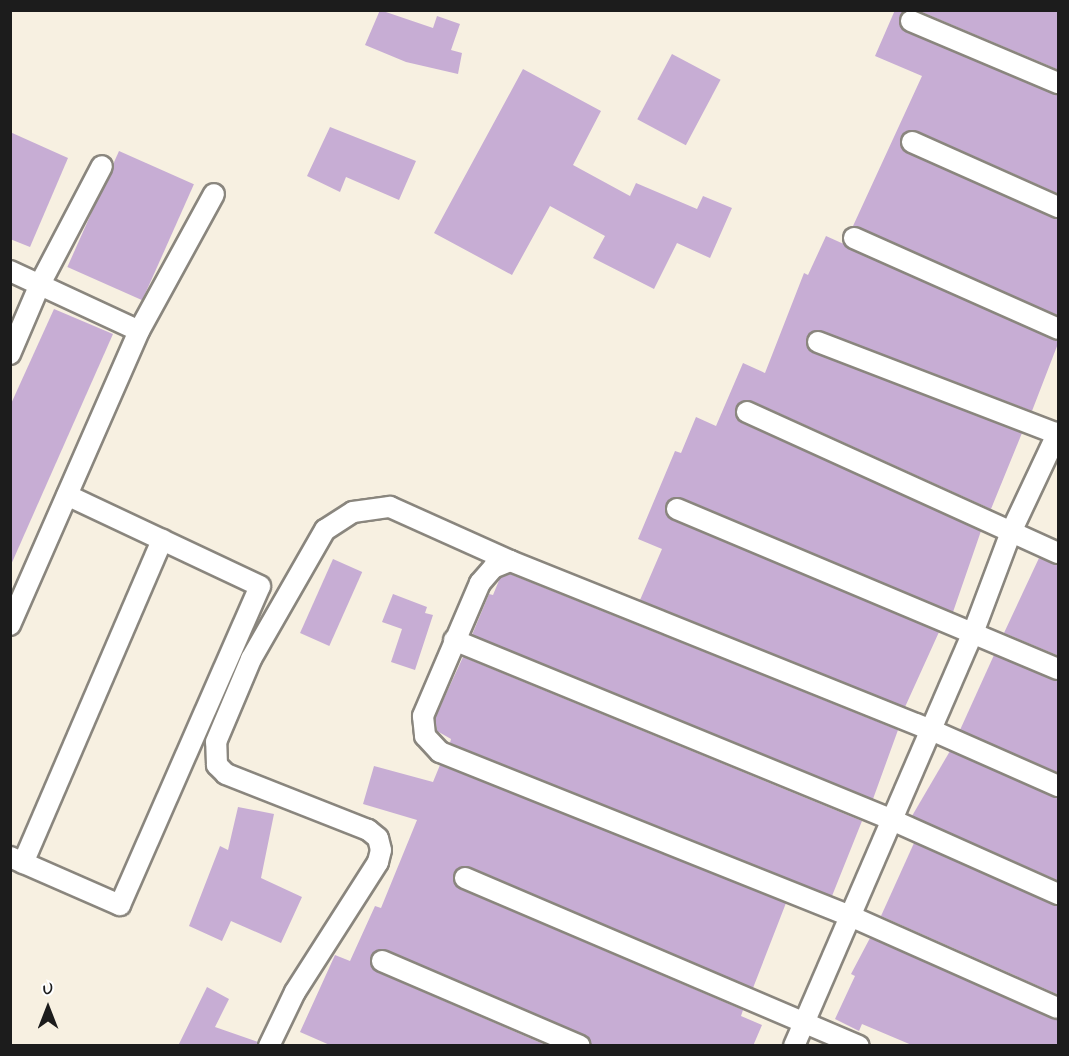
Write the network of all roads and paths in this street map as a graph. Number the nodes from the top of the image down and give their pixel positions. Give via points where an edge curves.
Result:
1 (911, 21) dead end
2 (1059, 83) edge
3 (912, 142) dead end
4 (102, 166) dead end
5 (214, 194) dead end
6 (1059, 207) edge
7 (854, 238) dead end
8 (10, 271) edge
9 (40, 285) junction
10 (1059, 329) edge
11 (139, 331) junction
12 (818, 342) dead end
13 (10, 354) edge
14 (747, 412) dead end
15 (1058, 433) edge
16 (67, 495) junction
17 (677, 509) dead end
18 (1011, 532) junction
19 (162, 540) junction
20 (1059, 553) edge
21 (510, 561) junction
22 (10, 625) edge
23 (974, 633) junction
24 (454, 640) junction
25 (1059, 669) edge
26 (931, 730) junction
27 (1059, 786) edge
28 (892, 820) junction
29 (17, 860) edge
30 (465, 878) dead end
31 (1059, 894) edge
32 (850, 916) junction
33 (382, 961) dead end
34 (1059, 1008) edge
35 (804, 1022) junction
36 (269, 1046) edge
37 (580, 1046) edge
38 (794, 1046) edge
39 (859, 1046) edge

1 - 2 street
3 - 6 street
4 - 9 street
5 - 11 street
7 - 10 street
8 - 9 street
9 - 11 street
9 - 13 street
11 - 16 street
12 - 15 street
14 - 18 street
15 - 18 street
16 - 19 street
16 - 22 street
17 - 23 street
18 - 20 street
18 - 23 street
19 - 29 street
19 - 29 street via 260,586 120,905
21 - 24 street via 486,573
21 - 26 street
21 - 36 street via 390,507 352,512 326,530 251,659 216,742 217,765 226,774 368,830 378,838 381,850 378,862 295,992
23 - 25 street
23 - 26 street
24 - 28 street
24 - 32 street via 423,716 425,736 440,752
26 - 27 street
26 - 28 street
28 - 31 street
28 - 32 street
30 - 35 street
32 - 34 street
32 - 35 street
33 - 37 street
35 - 38 street
35 - 39 street

